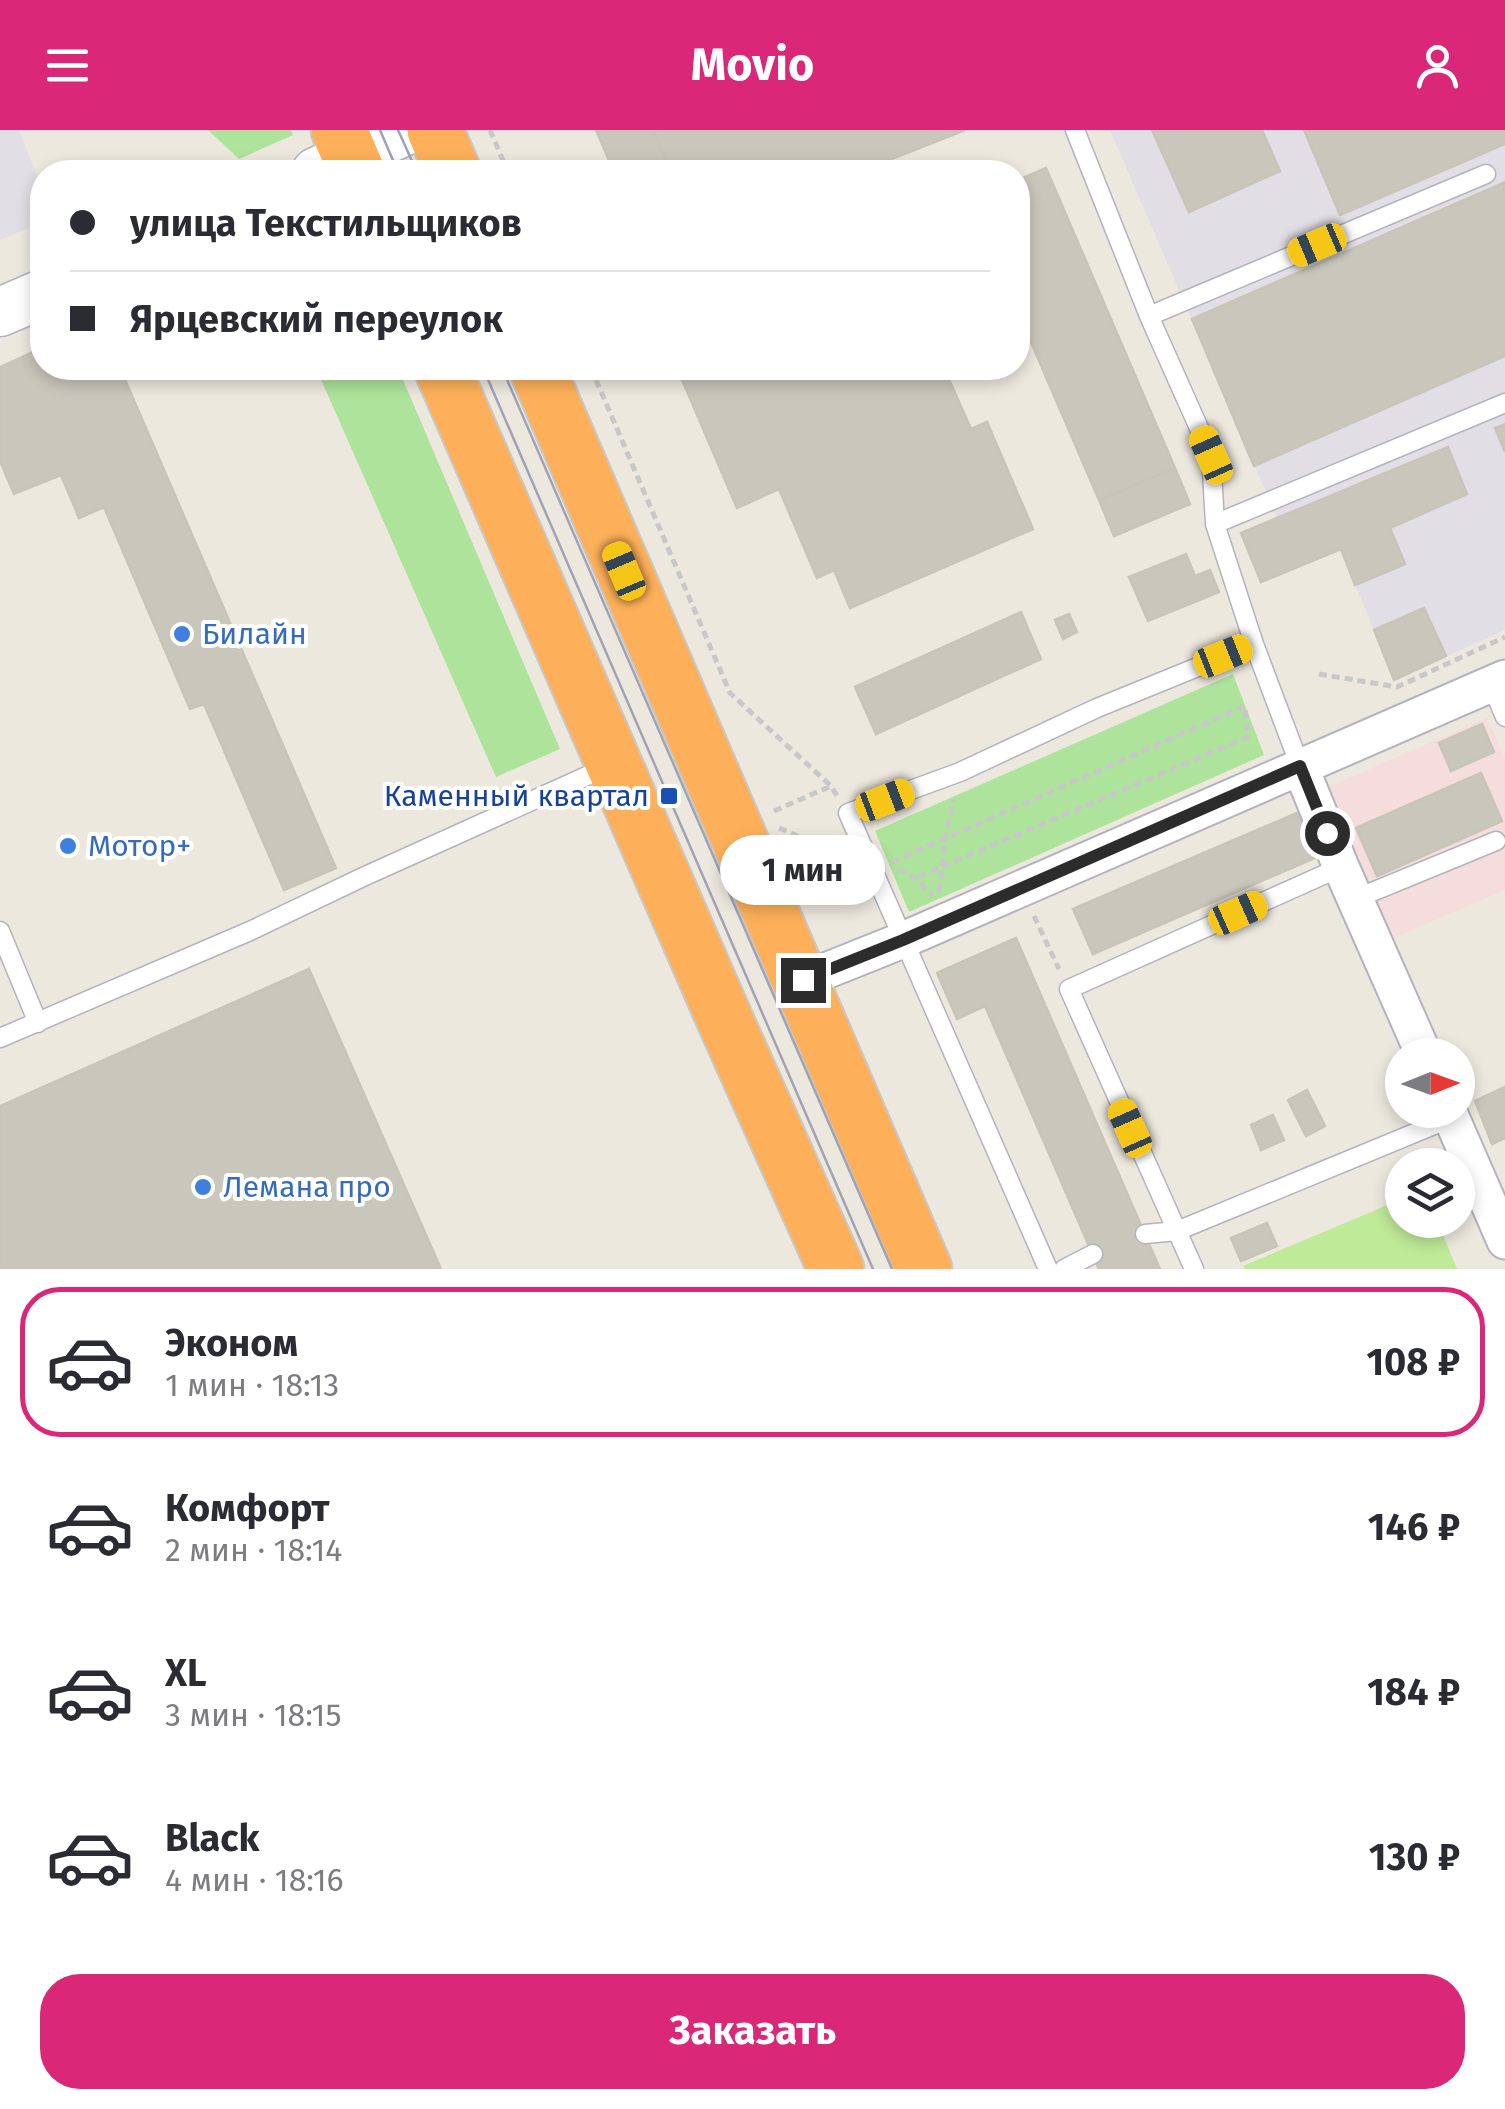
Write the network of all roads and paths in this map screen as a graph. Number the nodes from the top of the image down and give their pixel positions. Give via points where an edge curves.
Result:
1 (407, 130) edge
2 (434, 130) edge
3 (490, 130) edge
4 (1075, 130) edge
5 (341, 158) edge
6 (448, 160) edge
7 (503, 160) edge
8 (1486, 174) dead end
9 (30, 299) edge
10 (0, 312) edge
11 (1149, 316) junction
12 (447, 380) edge
13 (542, 380) edge
14 (596, 380) edge
15 (1505, 403) edge
16 (1215, 524) junction
17 (1505, 638) edge
18 (1254, 644) junction
19 (1318, 674) dead end
20 (1498, 681) edge
21 (1505, 717) edge
22 (614, 764) junction
23 (1300, 766) junction
24 (960, 772) junction
25 (758, 818) dead end
26 (945, 838) junction
27 (1496, 841) dead end
28 (889, 864) dead end
29 (943, 866) junction
30 (1340, 867) junction
31 (916, 878) dead end
32 (1355, 899) junction
33 (937, 900) dead end
34 (1031, 910) dead end
35 (0, 931) edge
36 (903, 940) junction
37 (803, 980) junction
38 (1068, 989) junction
39 (38, 1023) junction
40 (0, 1038) edge
41 (1416, 1038) edge
42 (1417, 1128) edge
43 (1458, 1128) edge
44 (1496, 1198) edge
45 (1177, 1231) junction
46 (1145, 1234) dead end
47 (1505, 1241) edge
48 (1093, 1254) dead end
49 (836, 1269) edge
50 (924, 1269) edge
51 (1048, 1269) edge
52 (1064, 1269) edge
53 (1194, 1269) edge

1 - 5 street
2 - 6 highway
3 - 7 path
4 - 11 lane
8 - 11 lane
9 - 10 street
11 - 16 lane via 1211,455
12 - 22 highway
13 - 37 highway
14 - 25 path via 730,693 831,786
15 - 16 lane
16 - 18 lane
17 - 19 path via 1397,687
18 - 23 lane
18 - 24 lane
20 - 21 lane
20 - 23 street
22 - 39 lane
22 - 49 highway
23 - 30 street
23 - 36 street
24 - 26 path
24 - 36 lane via 848,814
26 - 28 path
26 - 29 path
26 - 29 path via 1246,706 1248,737
27 - 32 lane
29 - 31 path
29 - 33 path
30 - 32 street
30 - 38 lane
32 - 41 street
34 - 38 path
35 - 39 lane
36 - 37 street
36 - 51 lane
37 - 50 highway
38 - 45 lane
39 - 40 lane
42 - 45 lane
43 - 44 street
44 - 47 street
45 - 46 lane
45 - 53 lane
48 - 52 lane

